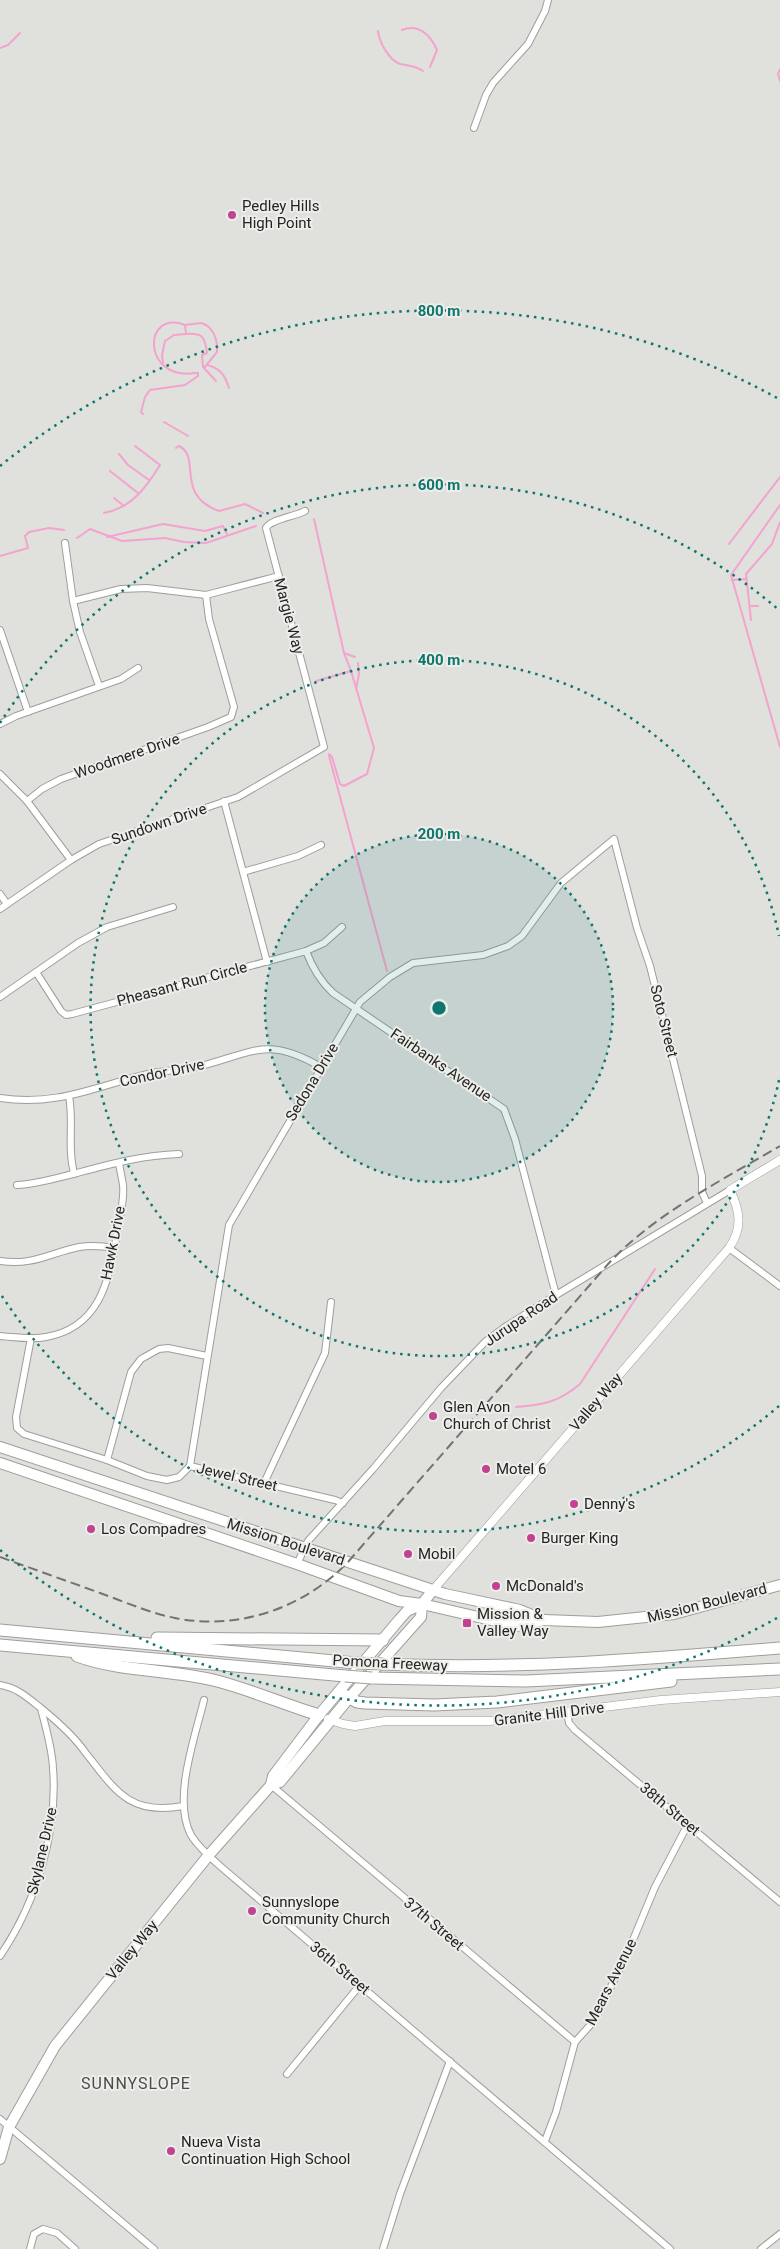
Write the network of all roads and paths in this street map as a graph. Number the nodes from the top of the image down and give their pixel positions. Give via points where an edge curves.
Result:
1 (548, 0) edge
2 (474, 128) dead end
3 (305, 511) dead end
4 (65, 543) dead end
5 (278, 576) junction
6 (206, 595) junction
7 (73, 601) junction
8 (0, 630) edge
9 (138, 668) dead end
10 (99, 686) junction
11 (28, 712) junction
12 (0, 724) edge
13 (324, 747) joint
14 (0, 774) edge
15 (27, 801) junction
16 (224, 802) junction
17 (614, 839) joint
18 (321, 846) dead end
19 (71, 860) junction
20 (243, 872) junction
21 (0, 894) edge
22 (7, 904) junction
23 (173, 907) dead end
24 (0, 909) edge
25 (342, 927) dead end
26 (306, 951) junction
27 (267, 962) junction
28 (36, 972) junction
29 (0, 997) edge
30 (356, 1008) junction
31 (321, 1067) junction
32 (69, 1096) junction
33 (0, 1098) edge
34 (179, 1154) dead end
35 (780, 1160) edge
36 (119, 1163) junction
37 (74, 1173) junction
38 (17, 1185) dead end
39 (730, 1190) junction
40 (707, 1204) junction
41 (114, 1248) junction
42 (730, 1248) junction
43 (0, 1261) edge
44 (780, 1286) edge
45 (556, 1295) junction
46 (331, 1302) dead end
47 (0, 1336) edge
48 (30, 1338) junction
49 (206, 1356) junction
50 (0, 1447) edge
51 (107, 1460) junction
52 (0, 1463) edge
53 (190, 1466) junction
54 (264, 1483) junction
55 (343, 1503) junction
56 (303, 1548) junction
57 (297, 1564) junction
58 (780, 1585) edge
59 (433, 1590) junction
60 (422, 1604) junction
61 (544, 1620) junction
62 (0, 1630) edge
63 (68, 1637) junction
64 (383, 1640) junction
65 (0, 1645) edge
66 (780, 1648) edge
67 (61, 1651) junction
68 (780, 1669) edge
69 (738, 1672) junction
70 (0, 1685) edge
71 (780, 1692) edge
72 (344, 1695) junction
73 (204, 1700) dead end
74 (41, 1708) junction
75 (567, 1712) junction
76 (319, 1715) junction
77 (331, 1720) junction
78 (271, 1785) junction
79 (183, 1806) junction
80 (688, 1824) junction
81 (208, 1856) junction
82 (780, 1902) edge
83 (0, 1956) edge
84 (360, 1986) junction
85 (575, 2042) junction
86 (450, 2061) junction
87 (287, 2074) dead end
88 (0, 2119) edge
89 (9, 2127) junction
90 (545, 2141) junction
91 (0, 2158) edge
92 (780, 2234) edge
93 (30, 2249) edge
94 (75, 2249) edge
95 (154, 2249) edge
96 (383, 2249) edge
97 (670, 2249) edge
98 (761, 2249) edge

1 - 2 street via 528,44 486,95
3 - 5 street, Margie Way via 271,522 266,528
4 - 7 street
5 - 6 street
5 - 13 street, Margie Way
6 - 7 street via 146,588 121,589
6 - 15 street, Woodmere Drive via 209,619 234,707 231,717 61,779
7 - 10 street
8 - 11 street
9 - 10 street via 121,679
10 - 11 street
11 - 12 street
13 - 16 street, Sundown Drive
14 - 15 street
15 - 19 street
16 - 19 street, Sundown Drive via 99,844
16 - 20 street
17 - 30 street, Sedona Drive via 561,883 522,936 508,946 483,955 405,966
17 - 40 street, Soto Street via 650,966
18 - 20 street
19 - 22 street, Sundown Drive
20 - 27 street
21 - 22 street
22 - 24 street, Sundown Drive
23 - 28 street via 107,927
25 - 26 street, Pheasant Run Circle via 324,943
26 - 27 street, Pheasant Run Circle
26 - 30 street, Fairbanks Avenue via 326,986
27 - 28 street, Pheasant Run Circle via 66,1015
28 - 29 street
30 - 31 street, Sedona Drive
30 - 45 street, Fairbanks Avenue via 504,1109
31 - 32 street, Condor Drive via 294,1053 264,1048
31 - 49 street, Sedona Drive via 232,1217
32 - 33 street, Condor Drive via 32,1101
32 - 37 street via 70,1152
34 - 36 street
35 - 39 street, Jurupa Road
36 - 37 street
36 - 41 street, Hawk Drive via 124,1187
37 - 38 street via 39,1183
39 - 40 street, Jurupa Road
39 - 42 street, Valley Way via 740,1225
40 - 45 street, Jurupa Road
41 - 43 street via 79,1248 20,1263
41 - 48 street, Hawk Drive via 104,1291 94,1308 65,1331
42 - 44 street
42 - 59 street, Valley Way
45 - 55 street, Jurupa Road via 505,1327 474,1352
46 - 54 street via 325,1354
47 - 48 street, Hawk Drive
48 - 51 street, Jewel Street via 16,1417 17,1428 24,1434
49 - 51 street via 168,1348 158,1349 141,1359 131,1372
49 - 53 street, Sedona Drive
50 - 56 main road, Mission Boulevard
51 - 53 street, Jewel Street via 147,1476 167,1480 178,1477
52 - 57 main road, Mission Boulevard
53 - 54 street, Jewel Street
54 - 55 street, Jewel Street
55 - 56 street, Jurupa Road
56 - 57 street, Jurupa Road
56 - 59 main road, Mission Boulevard
57 - 60 main road, Mission Boulevard via 399,1601
58 - 61 main road, Mission Boulevard via 704,1607 644,1618 598,1622
59 - 60 main road, Valley Way
59 - 61 main road, Mission Boulevard via 520,1610
60 - 61 main road, Mission Boulevard via 516,1626
60 - 64 main road, Valley Way via 408,1611
60 - 72 main road, Valley Way via 421,1617
62 - 63 highway, Pomona Freeway
63 - 64 highway
63 - 66 highway, Pomona Freeway, bridge via 356,1663 436,1666 541,1666
64 - 72 main road, Valley Way
65 - 67 highway, Pomona Freeway
67 - 69 highway, Pomona Freeway, bridge via 372,1678 526,1681
67 - 76 highway via 92,1662 176,1672 217,1681
68 - 69 highway, Pomona Freeway
69 - 72 highway via 497,1702 434,1705 365,1703
70 - 74 street via 19,1691
71 - 75 street, Granite Hill Drive via 661,1700
72 - 76 main road, Valley Way
72 - 77 main road, Valley Way
73 - 79 street
74 - 79 street via 74,1738 103,1777 124,1798 149,1808
74 - 83 street, Skylane Drive via 54,1770 48,1835 31,1900
75 - 77 street, Granite Hill Drive via 504,1720 385,1721 354,1726
75 - 80 street, 38th Street via 569,1723 575,1730
76 - 77 street, Granite Hill Drive
76 - 78 main road, Valley Way via 273,1776
77 - 78 main road, Valley Way via 280,1782
78 - 81 main road, Valley Way
78 - 85 street, 37th Street
79 - 81 street, 36th Street via 191,1834
80 - 82 street, 38th Street
80 - 85 street, Mears Avenue via 655,1887 597,2015
81 - 84 street, 36th Street
81 - 89 main road, Valley Way via 55,2046
84 - 86 street, 36th Street
84 - 87 street
85 - 90 street, Mears Avenue
86 - 90 street, 36th Street
86 - 96 street
88 - 89 street
89 - 91 main road, Valley Way
89 - 95 street
90 - 97 street, 36th Street
92 - 98 street
93 - 94 street via 34,2234 43,2229 56,2233

